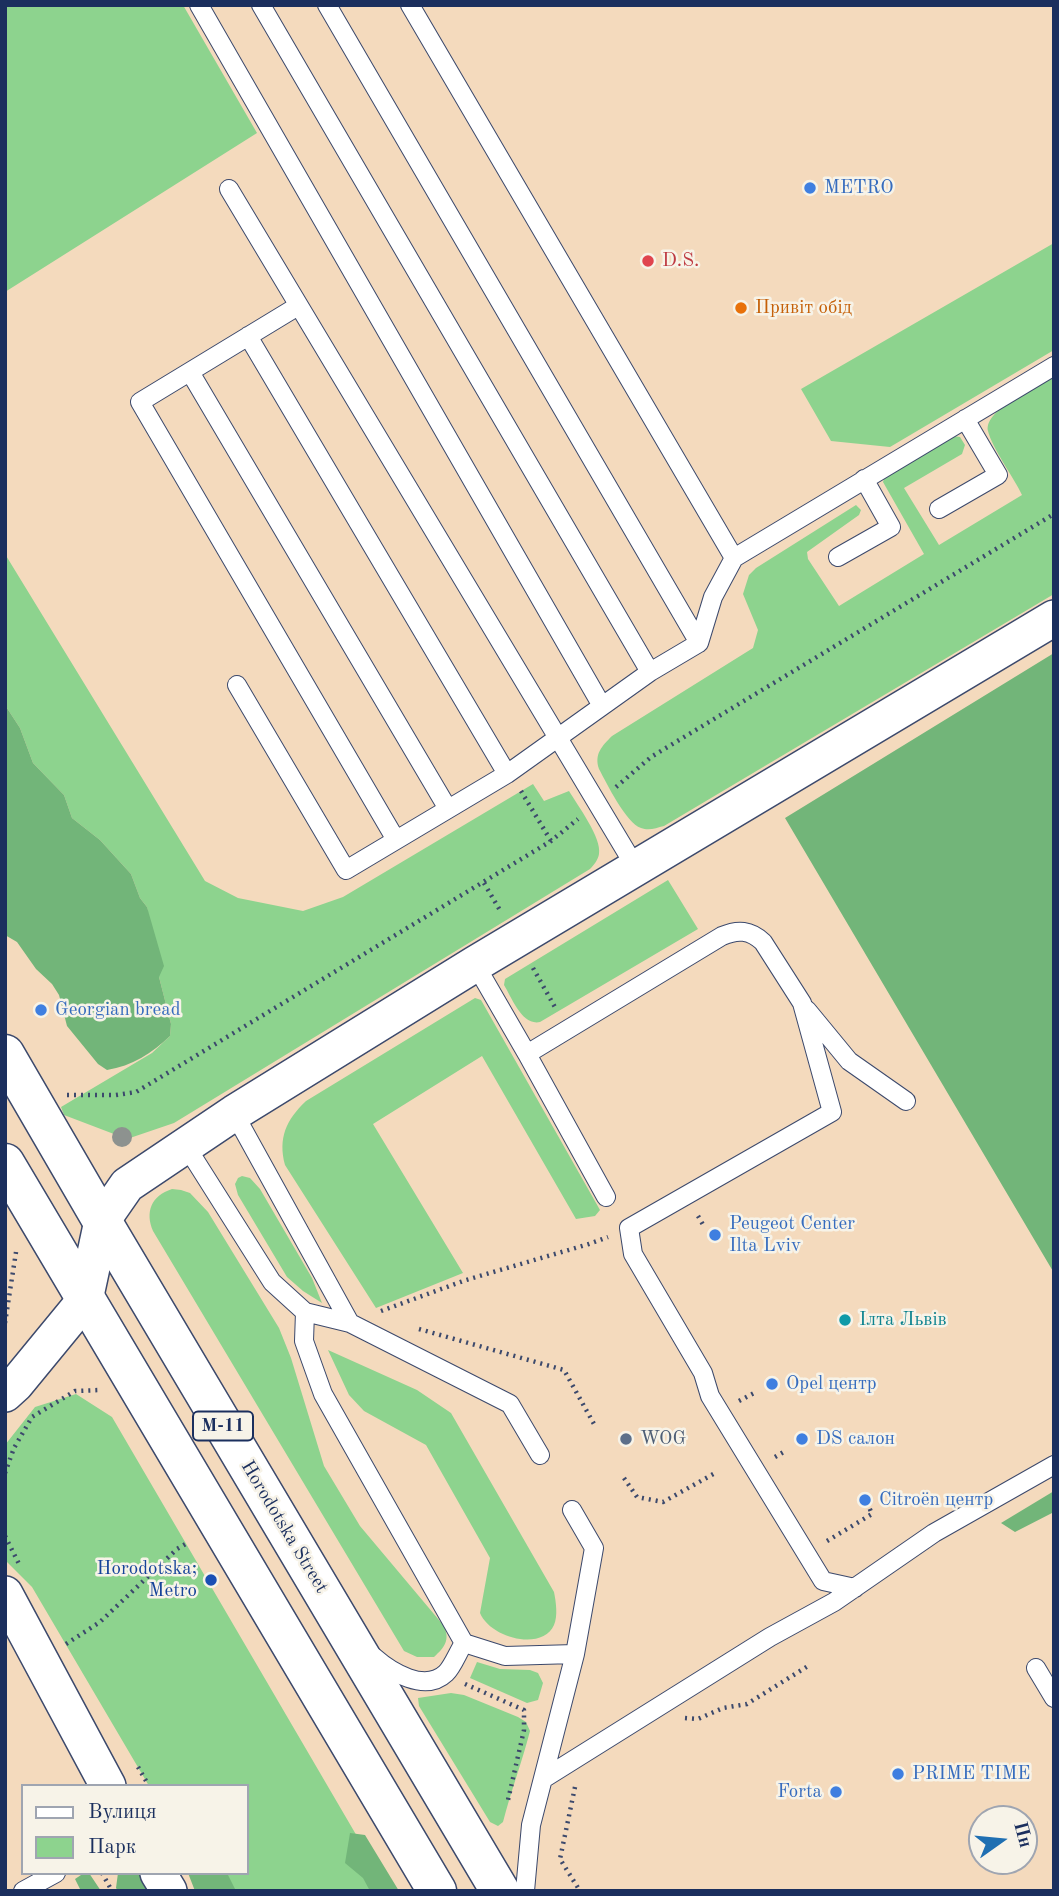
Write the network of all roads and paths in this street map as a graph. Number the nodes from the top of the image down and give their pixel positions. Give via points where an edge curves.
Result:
1 (199, 5) edge
2 (261, 5) edge
3 (327, 5) edge
4 (410, 5) edge
5 (229, 189) dead end
6 (298, 306) junction
7 (248, 336) junction
8 (1054, 366) edge
9 (190, 372) junction
10 (965, 419) junction
11 (864, 479) junction
12 (939, 509) dead end
13 (1054, 513) edge
14 (838, 557) dead end
15 (734, 558) junction
16 (1054, 618) edge
17 (699, 643) junction
18 (650, 672) junction
19 (237, 685) dead end
20 (602, 706) junction
21 (557, 737) junction
22 (507, 774) junction
23 (611, 791) dead end
24 (448, 809) junction
25 (582, 815) dead end
26 (396, 840) junction
27 (551, 841) junction
28 (636, 868) junction
29 (484, 883) junction
30 (506, 921) dead end
31 (475, 964) junction
32 (530, 964) dead end
33 (802, 1003) junction
34 (568, 1030) junction
35 (5, 1054) edge
36 (527, 1054) junction
37 (68, 1096) dead end
38 (906, 1101) dead end
39 (234, 1113) junction
40 (186, 1146) junction
41 (5, 1163) edge
42 (606, 1197) dead end
43 (102, 1221) junction
44 (629, 1228) junction
45 (17, 1245) dead end
46 (85, 1300) junction
47 (305, 1312) junction
48 (386, 1316) dead end
49 (5, 1323) edge
50 (350, 1323) junction
51 (417, 1329) dead end
52 (104, 1390) dead end
53 (754, 1393) dead end
54 (5, 1394) edge
55 (733, 1404) dead end
56 (594, 1424) dead end
57 (540, 1455) dead end
58 (1054, 1465) edge
59 (717, 1472) dead end
60 (5, 1473) edge
61 (624, 1478) dead end
62 (572, 1510) dead end
63 (188, 1542) dead end
64 (855, 1588) junction
65 (5, 1594) edge
66 (345, 1631) junction
67 (464, 1643) junction
68 (66, 1644) dead end
69 (575, 1654) junction
70 (808, 1666) dead end
71 (1036, 1668) dead end
72 (461, 1683) dead end
73 (1054, 1699) edge
74 (679, 1717) dead end
75 (577, 1775) dead end
76 (543, 1779) junction
77 (107, 1784) edge
78 (508, 1800) dead end
79 (52, 1875) edge
80 (103, 1875) edge
81 (159, 1875) edge
82 (23, 1891) edge
83 (112, 1891) edge
84 (169, 1891) edge
85 (437, 1891) edge
86 (500, 1891) edge
87 (524, 1891) edge
88 (580, 1891) edge

1 - 20 lane
2 - 18 lane
3 - 17 lane
4 - 15 lane
5 - 6 lane
6 - 7 lane
6 - 21 lane
7 - 9 lane
7 - 22 lane
8 - 10 lane
9 - 24 lane
9 - 26 lane via 140,402
10 - 11 lane
10 - 12 lane via 998,475
11 - 14 lane via 891,527
11 - 15 lane
13 - 23 path via 651,757
15 - 17 lane via 713,597
16 - 28 street
17 - 18 lane
18 - 20 lane
19 - 26 lane via 346,870
20 - 21 lane
21 - 22 lane
21 - 28 lane
22 - 24 lane
22 - 27 path
24 - 26 lane
25 - 27 path
27 - 29 path
28 - 31 street
29 - 30 path
29 - 37 path via 136,1092
31 - 36 lane
31 - 39 street
32 - 34 path
33 - 34 lane via 763,942 755,934 733,932
33 - 38 lane via 849,1061
33 - 44 lane via 832,1112
34 - 36 lane
35 - 43 main road, Horodotska Street / М-11
36 - 42 lane
39 - 40 street
39 - 50 lane
40 - 43 street via 127,1185
40 - 47 lane via 272,1282
41 - 46 main road, М-11
43 - 46 street
43 - 66 main road, Horodotska Street / М-11
44 - 48 path via 381,1311
44 - 64 lane via 633,1254 703,1373 710,1396 823,1581
45 - 49 path
46 - 54 street
46 - 85 main road, М-11
47 - 50 lane
47 - 67 lane via 304,1341 323,1394
50 - 57 lane via 510,1404
51 - 56 path via 564,1370
52 - 60 path via 75,1391 32,1417
53 - 55 path
58 - 64 lane via 934,1533
59 - 61 path via 663,1502 637,1497
62 - 69 lane via 594,1548
63 - 68 path via 100,1622
64 - 76 lane
65 - 77 street
66 - 67 lane via 400,1676 429,1681 446,1674
66 - 86 main road, Horodotska Street / М-11
67 - 69 lane via 505,1656
69 - 76 lane
70 - 74 path via 747,1704 698,1719
71 - 73 lane
72 - 78 path via 524,1710 524,1730
75 - 88 path via 560,1860
76 - 87 lane via 531,1825
79 - 82 lane
80 - 83 path
81 - 84 street

